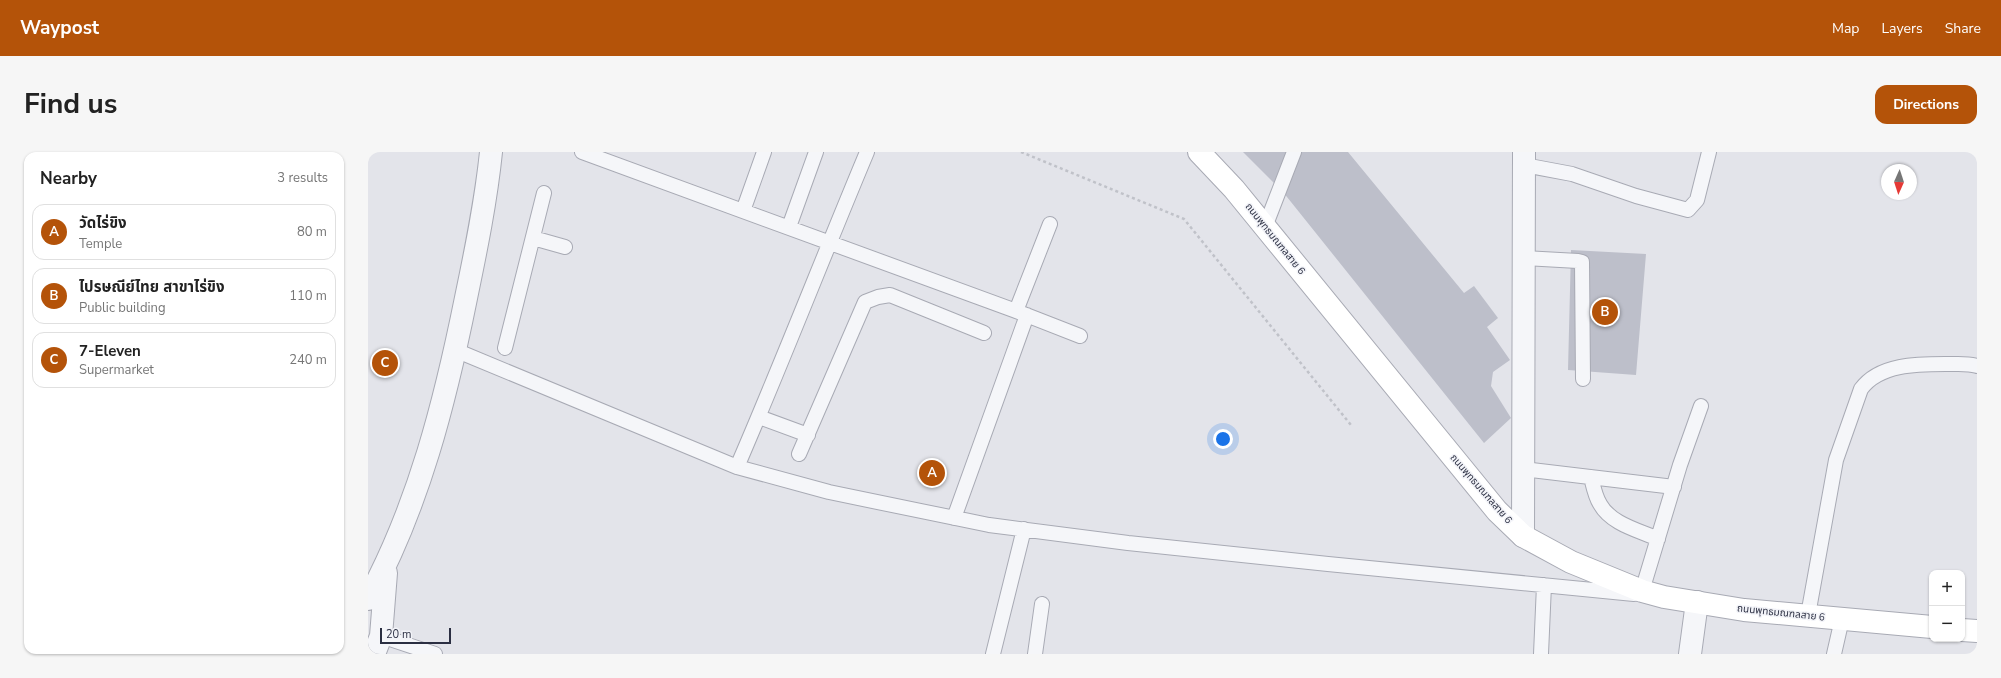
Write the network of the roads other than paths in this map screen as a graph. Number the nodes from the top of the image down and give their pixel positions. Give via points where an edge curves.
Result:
1 (490, 152) edge
2 (582, 152) edge
3 (764, 152) edge
4 (816, 152) edge
5 (867, 152) edge
6 (1199, 152) edge
7 (1294, 152) edge
8 (1709, 152) edge
9 (1524, 159) edge
10 (544, 194) dead end
11 (743, 211) junction
12 (1050, 224) dead end
13 (788, 227) junction
14 (1265, 227) junction
15 (533, 238) junction
16 (829, 242) junction
17 (565, 247) dead end
18 (1524, 258) junction
19 (1022, 313) junction
20 (984, 333) dead end
21 (1080, 336) dead end
22 (505, 348) dead end
23 (455, 350) junction
24 (1977, 366) edge
25 (1583, 379) dead end
26 (1701, 406) dead end
27 (758, 417) junction
28 (808, 435) junction
29 (799, 454) dead end
30 (737, 467) junction
31 (1523, 468) junction
32 (1591, 477) junction
33 (1674, 487) junction
34 (954, 518) junction
35 (1024, 529) junction
36 (1523, 536) junction
37 (1658, 539) junction
38 (387, 564) junction
39 (368, 575) edge
40 (1544, 585) junction
41 (1642, 591) junction
42 (1664, 597) junction
43 (368, 599) edge
44 (1697, 602) junction
45 (1042, 604) dead end
46 (1808, 615) junction
47 (1842, 619) junction
48 (1929, 627) edge
49 (1965, 630) edge
50 (1977, 631) edge
51 (377, 645) edge
52 (436, 654) edge
53 (993, 654) edge
54 (1035, 654) edge
55 (1541, 654) edge
56 (1690, 654) edge
57 (1834, 654) edge

1 - 23 street via 482,218
2 - 11 lane
3 - 11 lane
4 - 13 lane
5 - 16 lane
6 - 14 main road, ถนนพุทธมณฑลสาย 6
7 - 14 lane
8 - 9 lane via 1697,200 1688,210 1636,196
9 - 18 street
10 - 15 lane
11 - 13 lane
12 - 19 lane
13 - 16 lane
14 - 36 main road, ถนนพุทธมณฑลสาย 6 via 1497,511
15 - 17 lane
15 - 22 lane
16 - 19 lane
16 - 27 lane
18 - 25 lane via 1582,262
18 - 31 street
19 - 21 lane
19 - 34 lane
20 - 28 lane via 890,295 865,302
23 - 30 lane
23 - 38 street via 424,468
24 - 46 lane via 1919,364 1878,374 1867,380 1861,389 1836,460
26 - 33 lane
27 - 28 lane
27 - 30 lane
28 - 29 lane
30 - 34 lane via 829,492
31 - 32 lane
31 - 36 street
32 - 33 lane
32 - 37 lane via 1599,503 1608,514 1616,521
33 - 37 lane
34 - 35 lane
35 - 40 lane via 1328,564
35 - 53 lane
36 - 41 main road, ถนนพุทธมณฑลสาย 6 via 1572,562
37 - 41 lane
38 - 39 street
38 - 43 street
38 - 51 street
40 - 42 lane
40 - 55 lane
41 - 42 main road, ถนนพุทธมณฑลสาย 6
42 - 44 main road, ถนนพุทธมณฑลสาย 6
44 - 46 main road, ถนนพุทธมณฑลสาย 6 via 1744,610
44 - 56 street
45 - 54 lane
46 - 47 main road, ถนนพุทธมณฑลสาย 6
47 - 48 main road, ถนนพุทธมณฑลสาย 6
47 - 57 lane
49 - 50 main road
51 - 52 lane

